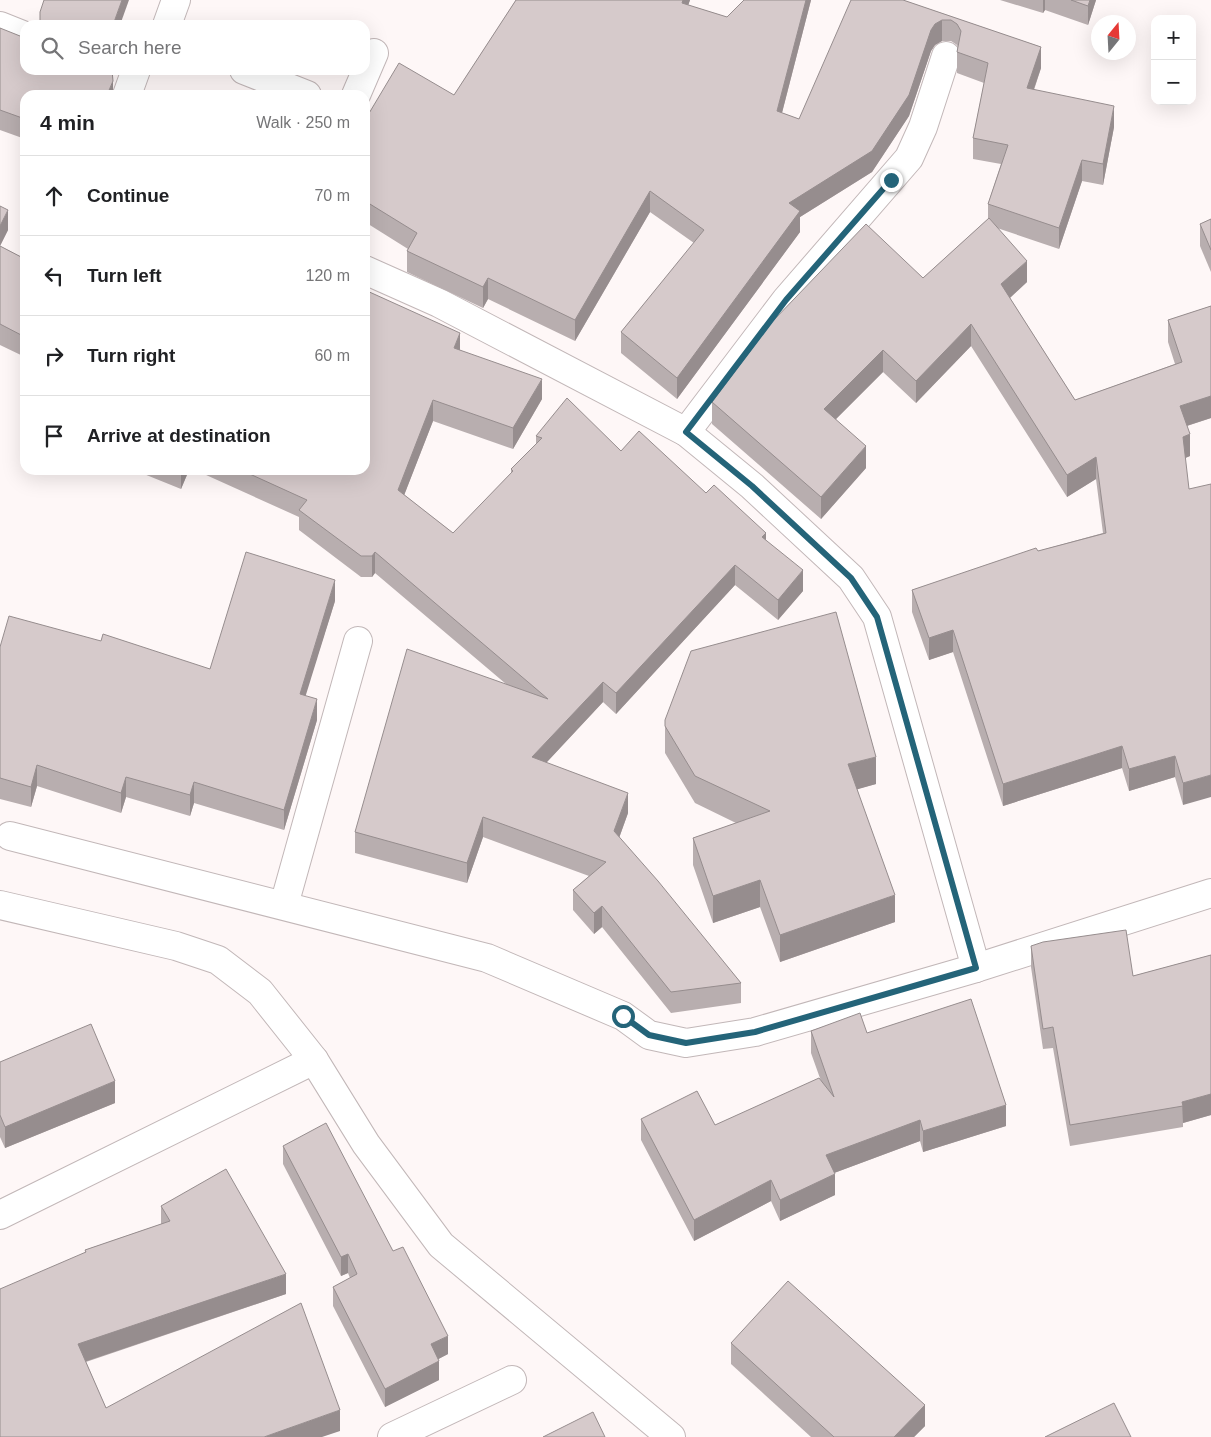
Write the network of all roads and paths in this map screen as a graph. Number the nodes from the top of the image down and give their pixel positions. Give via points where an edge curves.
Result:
1 (176, 0) edge
2 (169, 20) edge
3 (0, 26) edge
4 (20, 34) edge
5 (374, 53) dead end
6 (946, 56) dead end
7 (370, 62) edge
8 (257, 75) edge
9 (365, 75) edge
10 (294, 90) edge
11 (358, 90) edge
12 (370, 272) edge
13 (686, 432) junction
14 (358, 641) dead end
15 (10, 836) dead end
16 (1211, 893) edge
17 (0, 905) edge
18 (284, 905) junction
19 (976, 968) junction
20 (314, 1060) junction
21 (2, 1210) edge
22 (512, 1380) dead end
23 (392, 1437) edge
24 (671, 1437) edge

1 - 2 street
3 - 4 street
5 - 7 street
6 - 13 street via 923,127 909,158 786,300
8 - 10 street
9 - 11 street
12 - 13 street via 438,303
13 - 19 street via 752,486 851,578 877,617
14 - 18 street
15 - 18 street
16 - 19 street
17 - 20 street via 176,946 218,960 260,992
18 - 19 street via 487,958 623,1016 649,1035 686,1043 755,1032
20 - 21 street
20 - 24 street via 366,1144 440,1245
22 - 23 street

